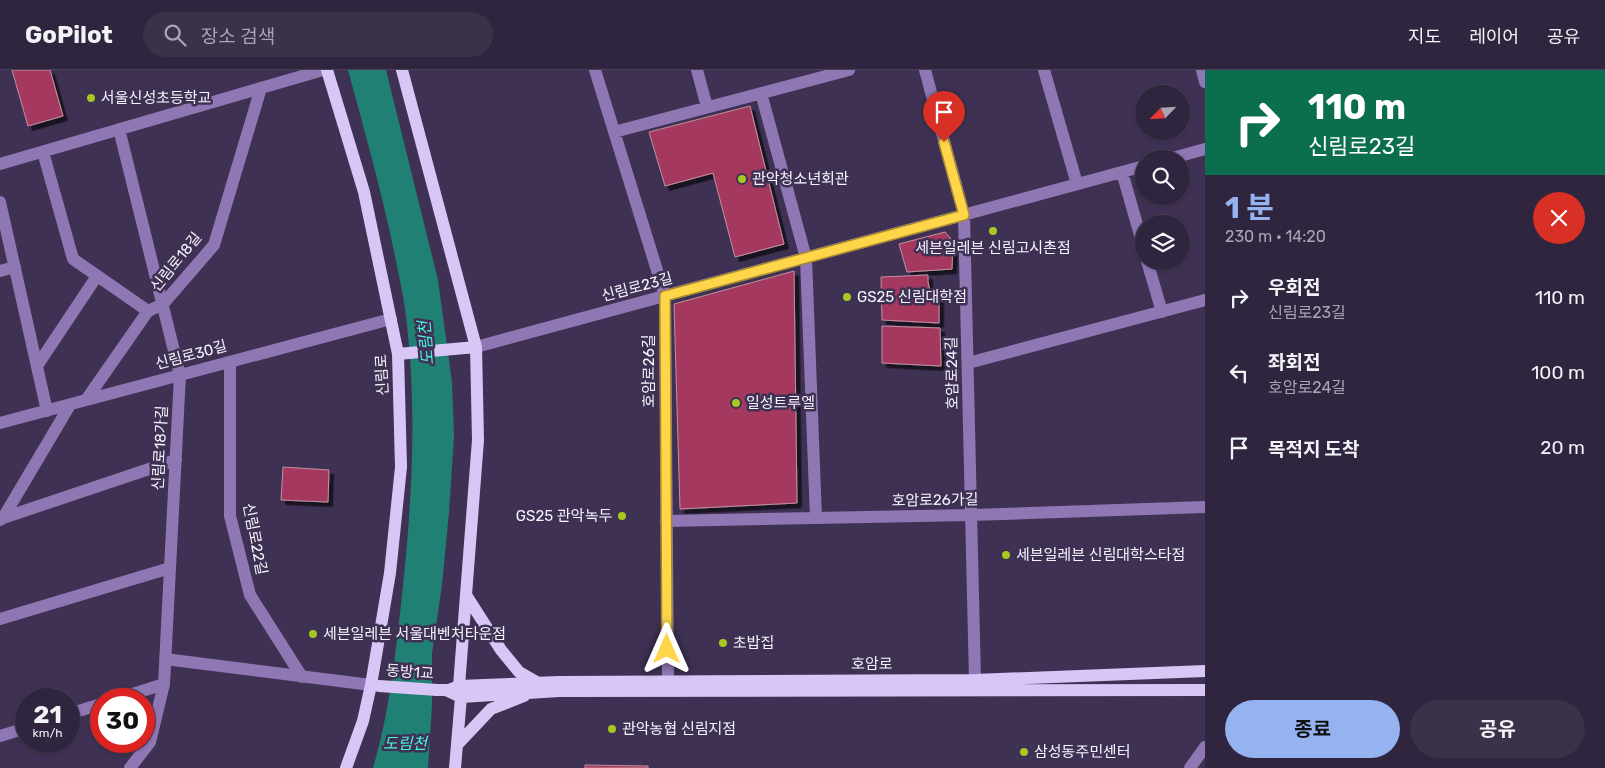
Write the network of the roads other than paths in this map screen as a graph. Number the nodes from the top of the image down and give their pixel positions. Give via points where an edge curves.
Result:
1 (325, 70) edge
2 (402, 70) edge
3 (594, 70) edge
4 (697, 70) edge
5 (849, 70) edge
6 (924, 70) edge
7 (1044, 70) edge
8 (1202, 70) edge
9 (809, 75) edge
10 (1205, 82) edge
11 (261, 88) junction
12 (761, 93) junction
13 (707, 108) junction
14 (119, 130) junction
15 (614, 132) junction
16 (1205, 149) edge
17 (43, 152) junction
18 (1190, 153) edge
19 (0, 164) edge
20 (1135, 168) edge
21 (1122, 172) junction
22 (1077, 184) junction
23 (0, 202) edge
24 (964, 215) junction
25 (1135, 218) edge
26 (806, 258) junction
27 (15, 266) junction
28 (1150, 270) edge
29 (0, 271) edge
30 (97, 276) junction
31 (665, 296) junction
32 (1205, 300) edge
33 (163, 304) junction
34 (148, 311) junction
35 (1162, 312) junction
36 (391, 319) junction
37 (476, 347) junction
38 (402, 354) junction
39 (230, 362) junction
40 (968, 363) junction
41 (37, 366) junction
42 (180, 375) junction
43 (86, 400) junction
44 (70, 405) junction
45 (47, 411) junction
46 (0, 423) edge
47 (176, 460) junction
48 (1205, 507) edge
49 (971, 515) junction
50 (816, 518) junction
51 (2, 519) edge
52 (666, 521) junction
53 (170, 568) junction
54 (466, 595) junction
55 (0, 620) edge
56 (165, 660) junction
57 (1205, 671) edge
58 (302, 677) junction
59 (975, 680) junction
60 (668, 682) junction
61 (164, 684) junction
62 (375, 686) junction
63 (538, 687) junction
64 (151, 688) edge
65 (1205, 690) edge
66 (460, 691) junction
67 (15, 731) edge
68 (0, 736) edge
69 (456, 745) junction
70 (1205, 747) edge
71 (130, 768) edge
72 (346, 768) edge
73 (455, 768) edge
74 (1190, 768) edge

1 - 11 street
1 - 36 main road, 신림로 via 364,192
2 - 37 main road
3 - 15 street, 호암로26길
4 - 13 street
5 - 9 street
6 - 24 street, 호암로24길
7 - 22 street
8 - 10 street
9 - 12 street
11 - 14 street
11 - 33 street, 신림로18길 via 214,245
12 - 13 street
12 - 26 street
13 - 15 street
14 - 17 street
14 - 33 street, 신림로18가길
15 - 31 street, 호암로26길
16 - 18 street
17 - 19 street
17 - 30 street, 신림로18길 via 73,259
20 - 21 street, 신림로23길
21 - 22 street, 신림로23길
21 - 25 street
22 - 24 street, 신림로23길
23 - 27 street
24 - 26 street, 신림로23길
24 - 40 street, 호암로24길
26 - 31 street, 신림로23길
26 - 50 street
27 - 29 street
27 - 41 street
28 - 35 street
30 - 34 street, 신림로18길
30 - 41 street
31 - 37 street, 신림로23길
31 - 52 street, 호암로26길
32 - 35 street
33 - 34 street, 신림로18길
33 - 42 street, 신림로18가길
34 - 43 street
35 - 40 street
36 - 38 main road, 신림로
36 - 39 street, 신림로30길
37 - 38 main road
37 - 54 main road via 478,440
38 - 62 main road, 신림로 via 401,467
39 - 42 street, 신림로30길
39 - 58 street, 신림로22길 via 230,516 250,595
40 - 49 street, 호암로24길
41 - 45 street
42 - 43 street, 신림로30길
42 - 47 street, 신림로18가길
43 - 44 street, 신림로30길
44 - 45 street, 신림로30길
44 - 51 street
45 - 46 street, 신림로30길
47 - 51 street
47 - 53 street, 신림로18가길
48 - 49 street, 호암로26가길
49 - 50 street, 호암로26가길
49 - 59 street, 호암로24길
50 - 52 street, 호암로26가길
52 - 60 street, 호암로26길
53 - 55 street
53 - 56 street, 신림로18가길
54 - 63 main road via 519,672
54 - 66 main road, bridge
56 - 58 street
56 - 61 street, 신림로18가길
57 - 59 main road, 호암로
58 - 62 street
59 - 60 main road, 호암로
60 - 63 main road, 호암로
61 - 64 street
61 - 71 street, 신림로18가길 via 150,742
62 - 66 main road, 동방1교, bridge
62 - 72 main road, 신림로
63 - 65 main road
63 - 66 main road
63 - 69 main road via 491,709
66 - 69 main road
67 - 68 street
69 - 73 main road
70 - 74 street

